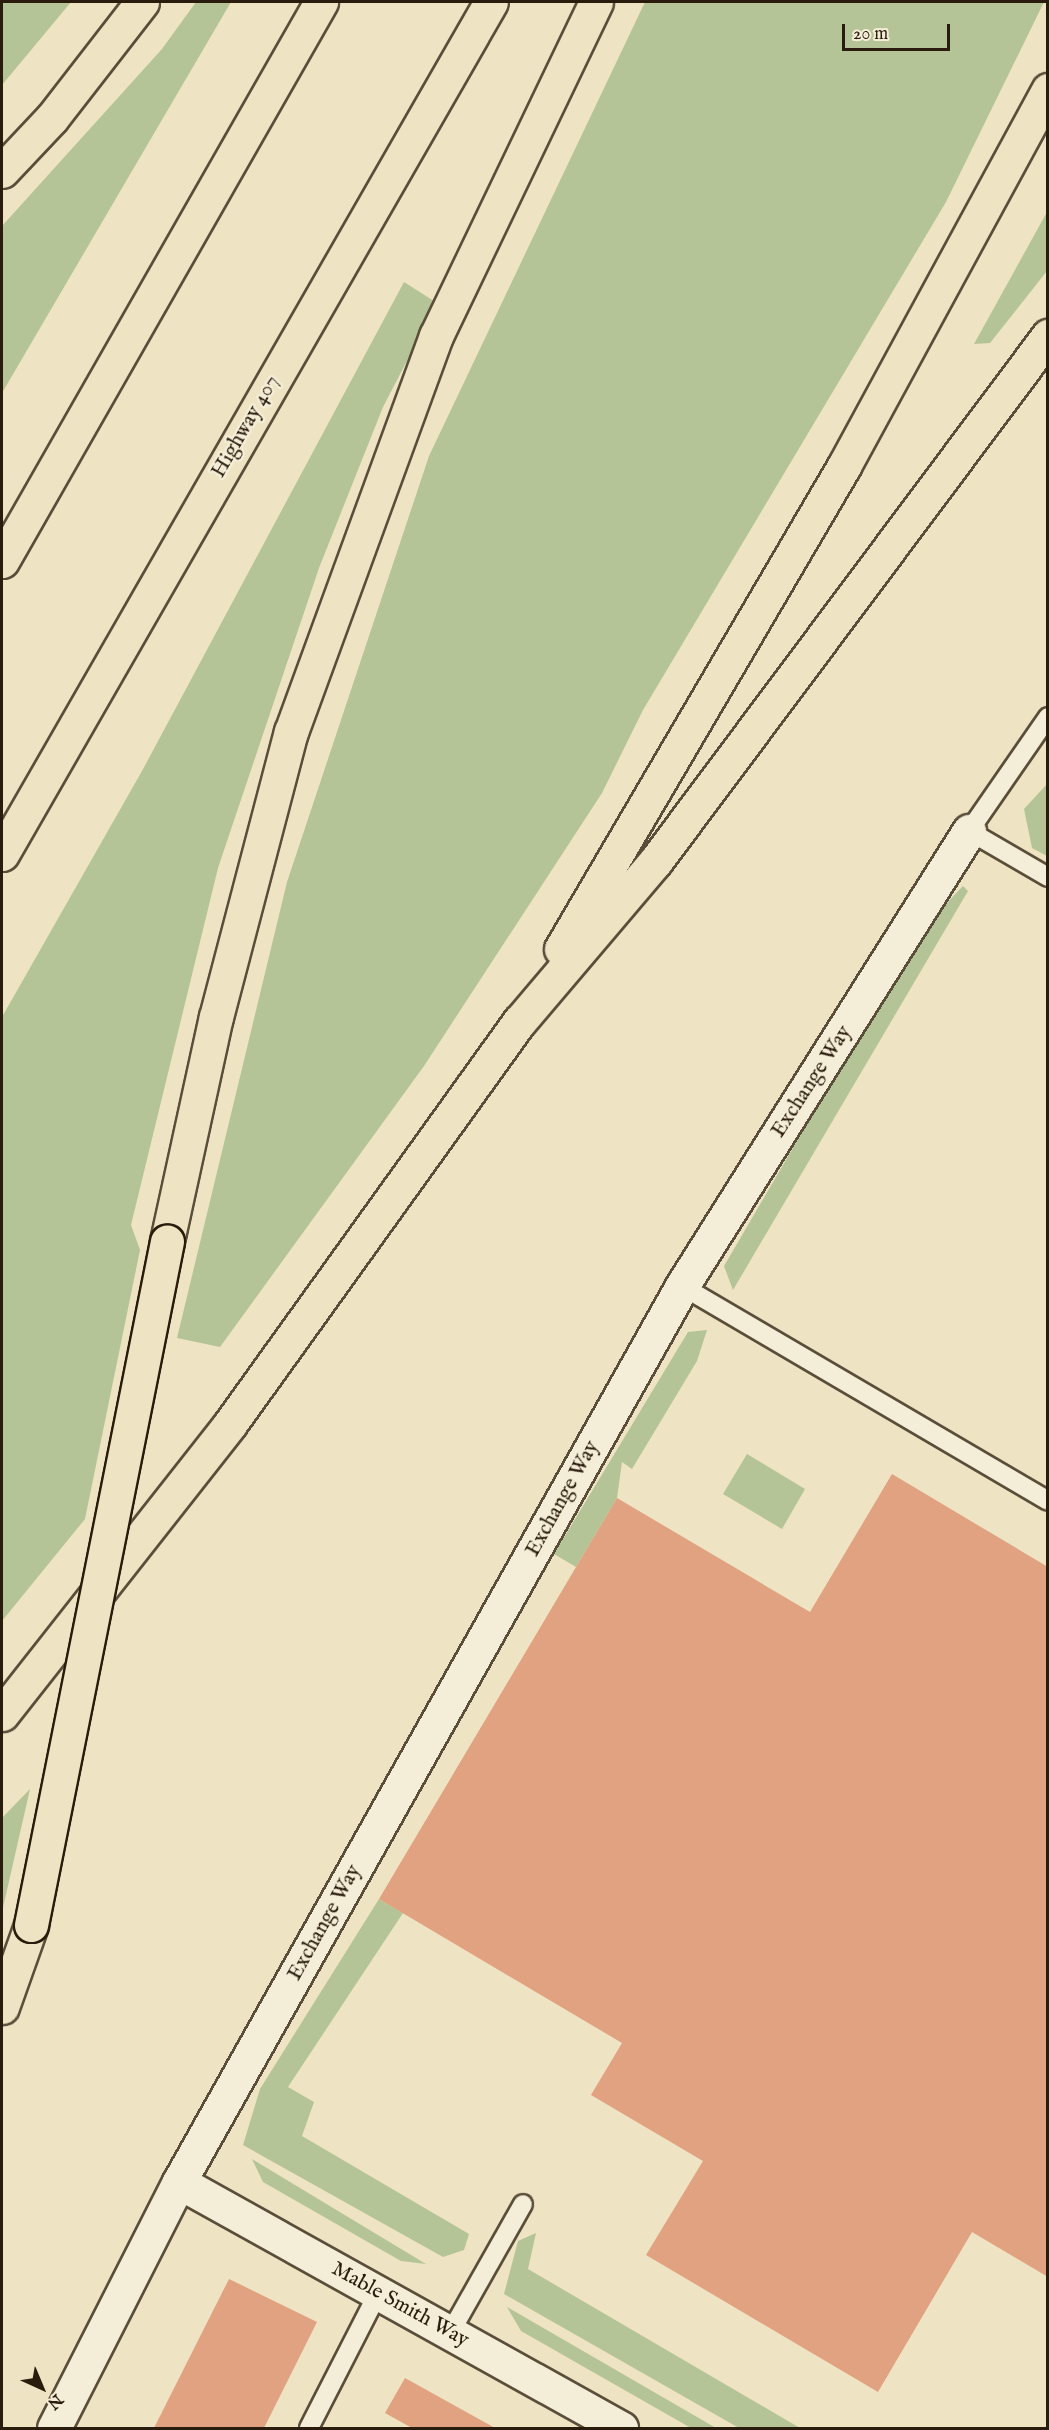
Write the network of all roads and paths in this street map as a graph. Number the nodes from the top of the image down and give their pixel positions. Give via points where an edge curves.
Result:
1 (142, 2) edge
2 (321, 2) edge
3 (491, 2) edge
4 (596, 2) edge
5 (1047, 90) edge
6 (2, 171) edge
7 (1047, 336) edge
8 (2, 561) edge
9 (1047, 717) edge
10 (969, 831) junction
11 (2, 854) edge
12 (1047, 877) edge
13 (520, 1021) junction
14 (682, 1286) junction
15 (1047, 1501) edge
16 (2, 1714) edge
17 (2, 2007) edge
18 (179, 2182) junction
19 (523, 2204) dead end
20 (378, 2293) junction
21 (450, 2333) junction
22 (54, 2428) edge
23 (309, 2428) edge
24 (621, 2428) edge

1 - 6 highway via 52,118
2 - 8 highway
3 - 11 highway, Highway 407
4 - 17 highway, bridge via 436,336 291,732 216,1017 167,1241 31,1925
5 - 13 highway via 844,466
7 - 13 highway via 655,862
9 - 10 lane
10 - 12 lane
10 - 14 street, Exchange Way
13 - 16 highway via 230,1424
14 - 15 lane
14 - 18 street, Exchange Way
18 - 20 street, Mable Smith Way
18 - 22 street, Exchange Way
19 - 21 lane
20 - 21 street, Mable Smith Way
20 - 23 lane
21 - 24 street, Mable Smith Way

